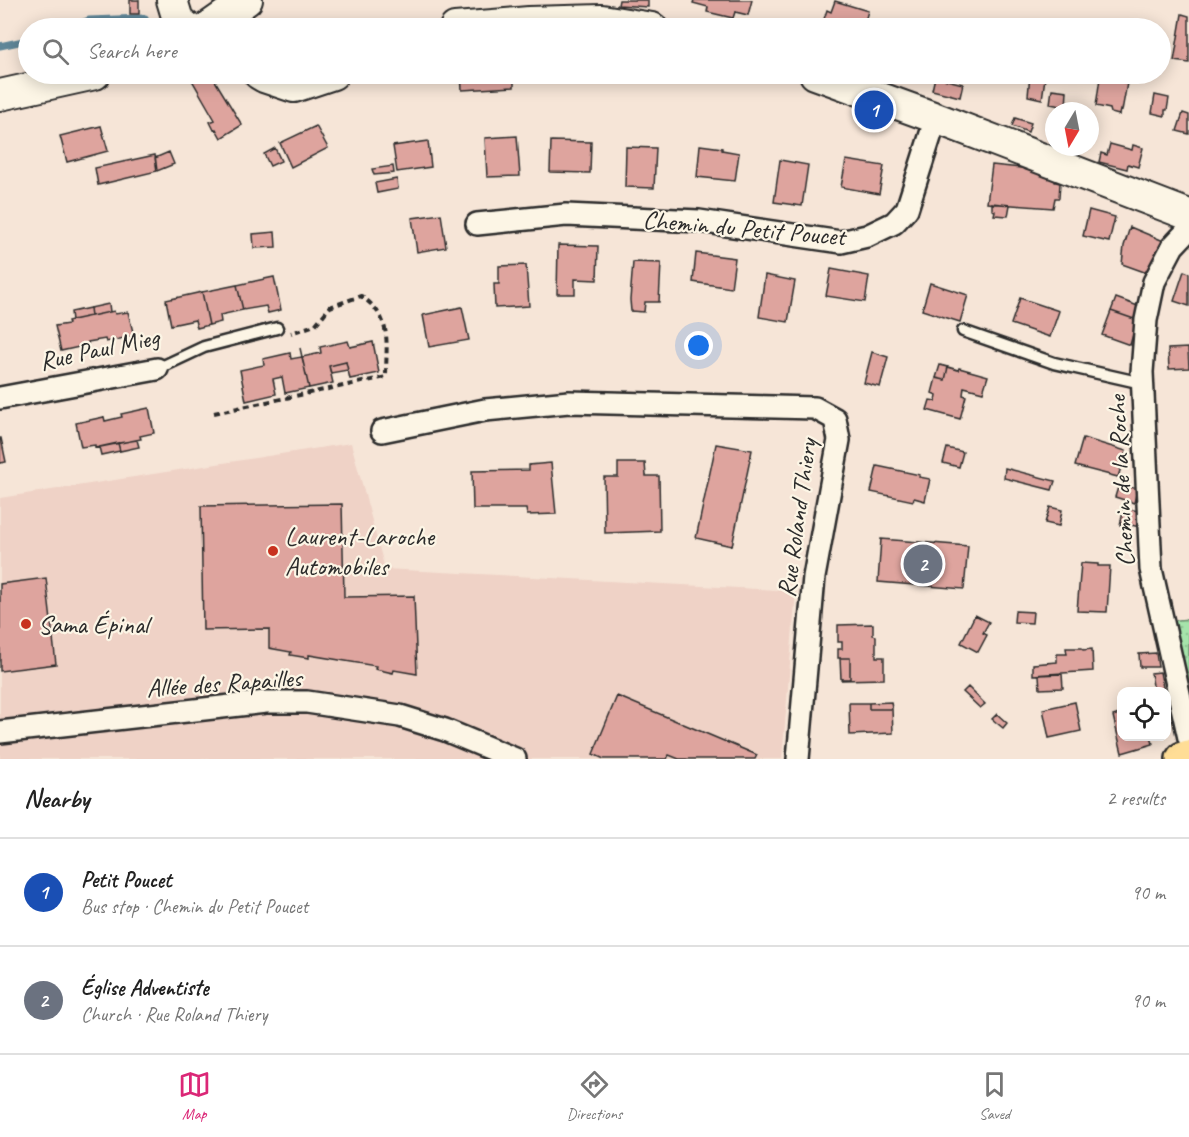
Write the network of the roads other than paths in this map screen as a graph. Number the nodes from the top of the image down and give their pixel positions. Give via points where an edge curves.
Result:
1 (172, 0) edge
2 (247, 0) edge
3 (177, 18) edge
4 (221, 18) edge
5 (52, 84) edge
6 (285, 84) edge
7 (303, 84) edge
8 (842, 84) edge
9 (0, 96) edge
10 (936, 118) junction
11 (1189, 215) edge
12 (477, 224) dead end
13 (1189, 229) edge
14 (277, 328) road end
15 (963, 332) dead end
16 (157, 369) joint
17 (1142, 383) junction
18 (0, 398) edge
19 (382, 431) dead end
20 (0, 732) edge
21 (1189, 738) edge
22 (1189, 757) edge
23 (515, 759) edge
24 (798, 759) edge
25 (1183, 759) edge

1 - 3 street
2 - 4 street
5 - 9 street
6 - 7 street
8 - 10 street
10 - 11 street
10 - 12 street, Chemin du Petit Poucet via 907,209 894,223 867,236 841,242 699,221 566,215
13 - 17 street, Chemin de la Roche via 1173,246 1154,282 1146,320
14 - 16 lane, Rue Paul Mieg via 204,346
15 - 17 lane via 1054,363
16 - 18 street, Rue Paul Mieg
17 - 21 street, Chemin de la Roche via 1151,569
19 - 24 street, Rue Roland Thiery via 485,410 569,402 814,408 835,419 839,440 814,577
20 - 23 street, Allée des Rapailles via 266,702 307,702 400,716
22 - 25 main road

